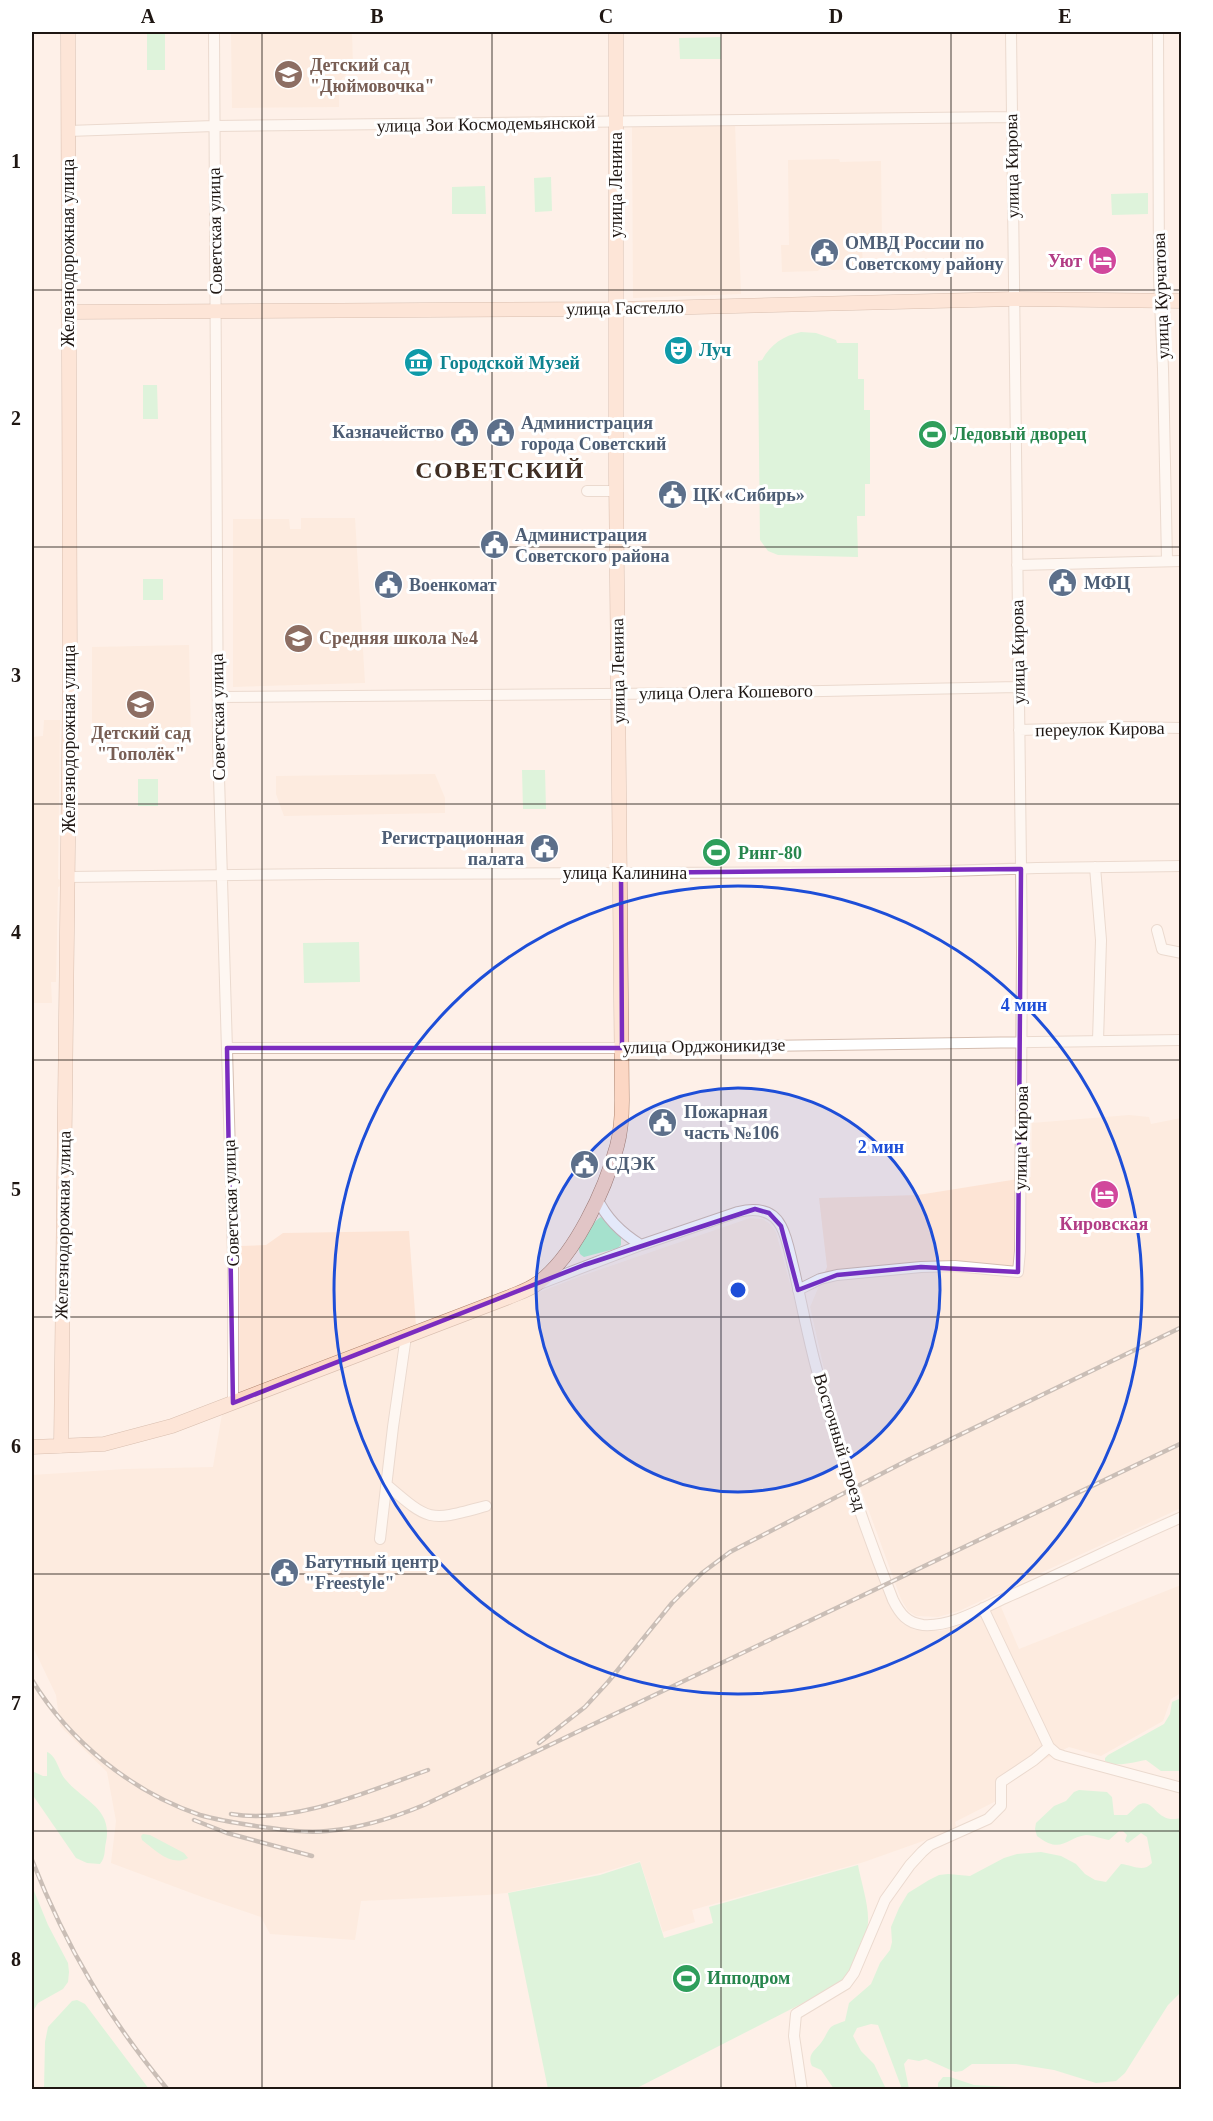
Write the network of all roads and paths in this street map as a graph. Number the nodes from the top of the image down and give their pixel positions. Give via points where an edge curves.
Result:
1 (68, 32) edge
2 (214, 32) edge
3 (616, 32) edge
4 (1011, 32) edge
5 (1158, 32) edge
6 (1012, 117) junction
7 (616, 122) junction
8 (214, 126) junction
9 (68, 131) junction
10 (1014, 299) junction
11 (1160, 301) junction
12 (1182, 301) edge
13 (615, 309) junction
14 (216, 311) junction
15 (68, 312) junction
16 (587, 491) dead end
17 (616, 491) junction
18 (1167, 560) junction
19 (1182, 561) edge
20 (1017, 565) junction
21 (1019, 687) junction
22 (618, 693) junction
23 (218, 697) junction
24 (1182, 728) edge
25 (1019, 730) junction
26 (1182, 866) edge
27 (1095, 867) junction
28 (1021, 870) junction
29 (621, 873) junction
30 (221, 875) junction
31 (68, 877) junction
32 (1157, 930) dead end
33 (1182, 953) edge
34 (1182, 1040) edge
35 (1023, 1041) junction
36 (1098, 1041) junction
37 (227, 1048) junction
38 (622, 1048) junction
39 (597, 1198) junction
40 (641, 1245) junction
41 (536, 1285) junction
42 (798, 1290) junction
43 (406, 1336) junction
44 (233, 1403) junction
45 (61, 1446) junction
46 (32, 1447) edge
47 (387, 1485) junction
48 (486, 1506) dead end
49 (1182, 1517) edge
50 (380, 1539) dead end
51 (983, 1608) junction
52 (1049, 1747) junction
53 (1182, 1788) edge
54 (801, 2090) edge

1 - 9 main road, Железнодорожная улица
2 - 8 street, Советская улица
3 - 7 main road, улица Ленина
4 - 6 street, улица Кирова
5 - 11 street, улица Курчатова
6 - 7 street, улица Зои Космодемьянской
6 - 10 street, улица Кирова
7 - 8 street, улица Зои Космодемьянской
7 - 13 main road, улица Ленина
8 - 9 street, улица Зои Космодемьянской
8 - 14 street, Советская улица
9 - 15 main road, Железнодорожная улица
10 - 11 main road, улица Гастелло
10 - 13 main road, улица Гастелло
10 - 20 street, улица Кирова
11 - 12 main road, улица Гастелло
11 - 18 street, улица Курчатова
13 - 14 main road, улица Гастелло
13 - 17 main road, улица Ленина
14 - 15 main road, улица Гастелло
14 - 23 street, Советская улица
15 - 31 main road, Железнодорожная улица
16 - 17 street
17 - 22 main road, улица Ленина
18 - 19 street
18 - 20 street
20 - 21 street, улица Кирова
21 - 22 street, улица Олега Кошевого
21 - 25 street, улица Кирова
22 - 23 street, улица Олега Кошевого
22 - 29 main road, улица Ленина
23 - 30 street, Советская улица
24 - 25 street, переулок Кирова
25 - 28 street, улица Кирова
26 - 27 street, улица Калинина
27 - 28 street, улица Калинина
27 - 36 street via 1101,940
28 - 29 street, улица Калинина
28 - 35 street, улица Кирова
29 - 30 street, улица Калинина
29 - 38 main road, улица Ленина
30 - 31 street, улица Калинина
30 - 37 street, Советская улица
31 - 45 main road, Железнодорожная улица
32 - 33 street via 1162,949
34 - 36 street, улица Орджоникидзе
35 - 36 street, улица Орджоникидзе
35 - 38 street, улица Орджоникидзе
35 - 42 street, улица Кирова via 1017,1272 921,1267 828,1276
37 - 38 street, улица Орджоникидзе
37 - 44 street, Советская улица
38 - 39 main road, улица Ленина via 621,1126
39 - 40 street via 608,1217
39 - 41 main road, улица Ленина via 567,1252
40 - 41 street, Восточный проезд
40 - 42 street, Восточный проезд via 738,1212 762,1210 776,1218 786,1237
41 - 43 main road, улица Ленина
42 - 51 street, Восточный проезд via 833,1430 898,1610 914,1623 931,1625
43 - 44 main road, улица Ленина
43 - 47 street
44 - 45 main road, улица Ленина via 117,1441
45 - 46 main road, улица Ленина
47 - 48 street via 419,1511 433,1516 445,1517
47 - 50 street
49 - 51 street, Восточный проезд
51 - 52 street
52 - 53 street via 1057,1754
52 - 54 street via 1001,1782 1001,1806 988,1819 921,1852 885,1900 846,1984 796,2014

